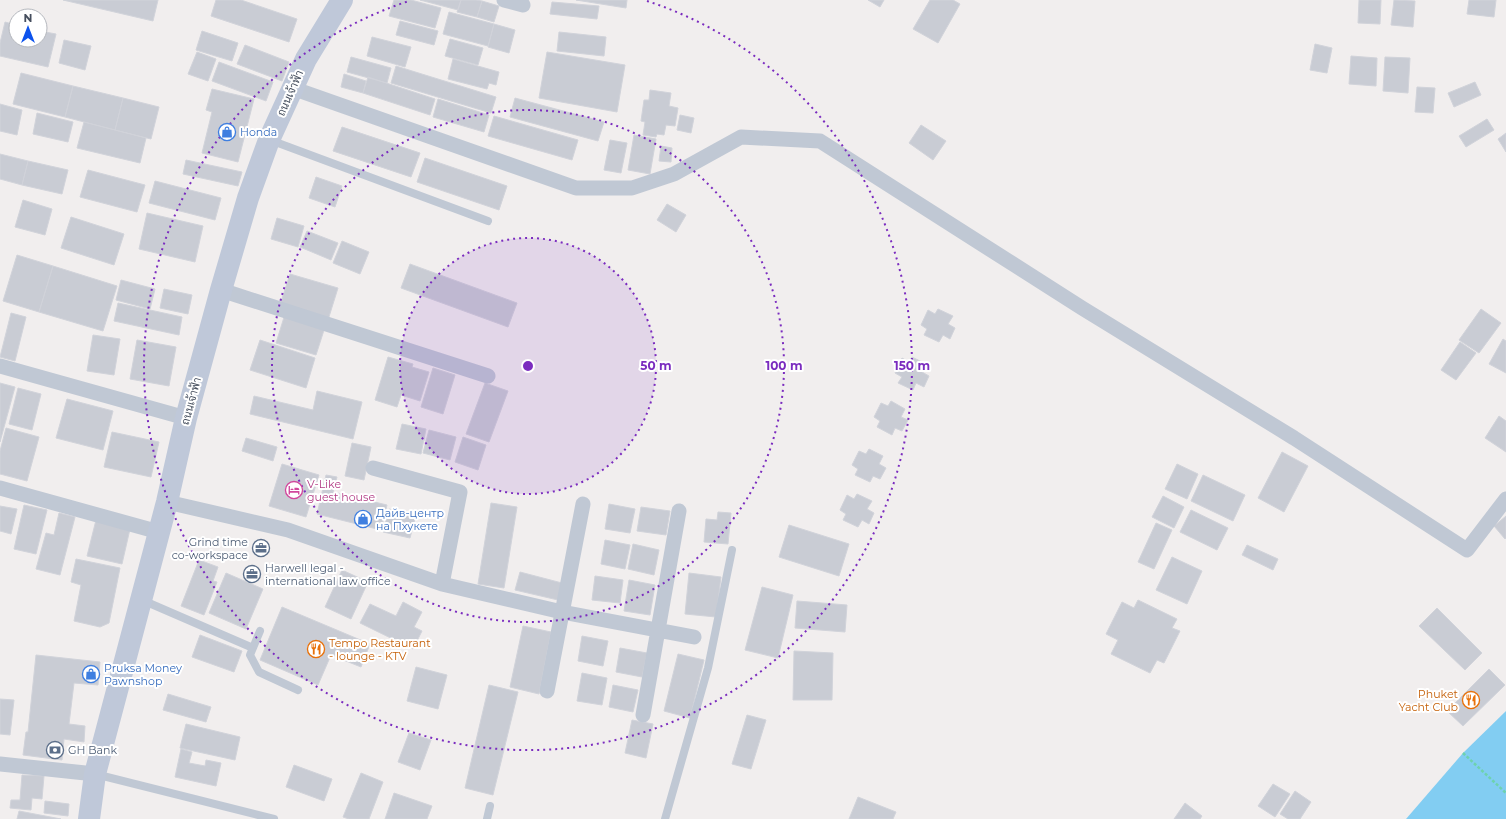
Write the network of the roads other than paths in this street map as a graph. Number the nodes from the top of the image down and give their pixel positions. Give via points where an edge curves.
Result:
1 (342, 0) edge
2 (504, 0) edge
3 (523, 5) dead end
4 (292, 88) junction
5 (269, 140) junction
6 (488, 221) dead end
7 (221, 290) junction
8 (0, 366) edge
9 (488, 376) dead end
10 (186, 418) junction
11 (373, 468) dead end
12 (0, 488) edge
13 (1506, 499) edge
14 (167, 502) junction
15 (583, 504) dead end
16 (679, 511) dead end
17 (159, 532) junction
18 (732, 550) dead end
19 (442, 584) junction
20 (141, 600) junction
21 (562, 612) junction
22 (260, 631) dead end
23 (658, 631) junction
24 (694, 637) dead end
25 (253, 648) junction
26 (298, 690) dead end
27 (547, 691) dead end
28 (643, 715) dead end
29 (0, 764) edge
30 (95, 774) junction
31 (490, 806) dead end
32 (89, 819) edge
33 (274, 819) edge
34 (487, 819) edge
35 (665, 819) edge

1 - 4 main road, ถนนเจ้าฟ้า via 306,59
2 - 3 street
4 - 5 main road, ถนนเจ้าฟ้า
4 - 13 street via 576,188 632,188 674,174 741,137 820,142 1082,308 1294,438 1466,550
5 - 6 lane
5 - 7 main road, ถนนเจ้าฟ้า via 248,198
7 - 9 street
7 - 10 main road, ถนนเจ้าฟ้า
8 - 10 street
10 - 14 main road, ถนนเจ้าฟ้า
11 - 19 street via 460,492
12 - 17 street
14 - 17 main road, ถนนเจ้าฟ้า
14 - 19 street via 288,530
15 - 21 street
16 - 23 street
17 - 20 main road, ถนนเจ้าฟ้า
18 - 35 lane via 708,668
19 - 21 street
20 - 25 lane
20 - 30 main road, ถนนเจ้าฟ้า
21 - 23 street
21 - 27 street
22 - 25 lane
23 - 24 street
23 - 28 street
25 - 26 lane via 250,655 259,672
29 - 30 street
30 - 32 main road, ถนนเจ้าฟ้า
30 - 33 lane
31 - 34 lane

